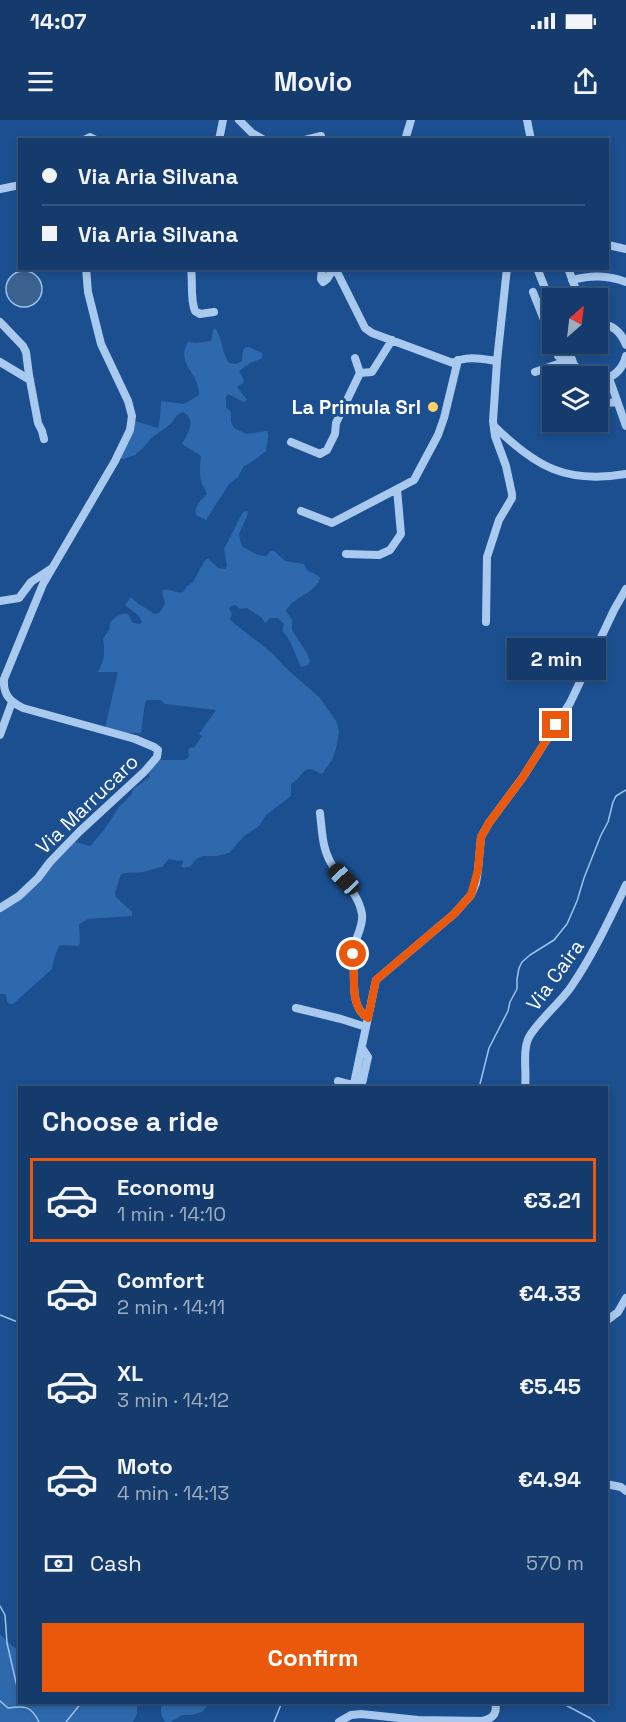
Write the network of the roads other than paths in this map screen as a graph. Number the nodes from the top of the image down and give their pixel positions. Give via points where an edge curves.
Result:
1 (223, 120) edge
2 (239, 120) edge
3 (411, 120) edge
4 (527, 120) edge
5 (321, 136) dead end
6 (219, 138) edge
7 (261, 138) edge
8 (313, 138) edge
9 (406, 138) edge
10 (531, 138) edge
11 (18, 185) edge
12 (0, 189) edge
13 (609, 245) edge
14 (626, 249) edge
15 (86, 270) edge
16 (191, 270) edge
17 (322, 270) edge
18 (334, 270) edge
19 (336, 270) edge
20 (507, 270) edge
21 (538, 270) edge
22 (569, 270) edge
23 (572, 280) junction
24 (626, 282) edge
25 (545, 288) edge
26 (575, 288) edge
27 (533, 292) dead end
28 (214, 312) dead end
29 (542, 314) edge
30 (0, 322) edge
31 (608, 326) edge
32 (392, 340) junction
33 (625, 342) edge
34 (557, 354) edge
35 (570, 354) edge
36 (626, 356) edge
37 (571, 357) junction
38 (355, 358) dead end
39 (458, 360) junction
40 (497, 361) junction
41 (0, 362) edge
42 (552, 366) edge
43 (575, 366) edge
44 (542, 370) edge
45 (535, 372) dead end
46 (360, 373) junction
47 (609, 378) joint
48 (30, 380) junction
49 (626, 394) edge
50 (617, 400) junction
51 (608, 402) edge
52 (626, 424) edge
53 (494, 426) junction
54 (44, 439) dead end
55 (291, 442) dead end
56 (626, 474) edge
57 (397, 489) junction
58 (301, 511) dead end
59 (346, 554) dead end
60 (53, 567) junction
61 (626, 589) edge
62 (0, 601) edge
63 (486, 622) dead end
64 (12, 702) junction
65 (0, 735) edge
66 (320, 813) dead end
67 (626, 885) edge
68 (0, 908) edge
69 (296, 1008) dead end
70 (368, 1018) junction
71 (366, 1027) junction
72 (338, 1081) dead end
73 (353, 1086) edge
74 (356, 1086) edge
75 (525, 1086) edge
76 (626, 1298) edge
77 (608, 1320) edge
78 (608, 1484) edge
79 (626, 1491) edge
80 (495, 1704) edge
81 (339, 1722) edge

1 - 6 street
2 - 7 street
3 - 9 street
4 - 10 street
5 - 8 street
11 - 12 street
13 - 14 street
15 - 60 street via 101,344 132,416 126,442
16 - 28 street via 195,311
17 - 18 street via 323,282
19 - 32 street via 365,328
20 - 40 street
21 - 25 street
22 - 23 street
23 - 24 street via 600,275
23 - 26 street
27 - 29 street
30 - 48 street via 23,346
31 - 33 street via 620,333
32 - 39 street via 453,363
32 - 46 street via 372,372
34 - 37 street
35 - 37 street
36 - 47 street via 619,370
37 - 42 street
37 - 43 street
38 - 46 street
39 - 40 street
39 - 57 street via 438,435 414,480
40 - 53 street
41 - 48 street
44 - 45 street
46 - 55 street via 327,450 320,454
47 - 50 street
48 - 54 street
49 - 50 street
50 - 51 street
50 - 52 street
53 - 56 street via 518,449 562,473 588,477
53 - 63 street via 512,498 499,520 487,557
57 - 58 street via 332,523
57 - 59 street via 401,534 390,550 379,555
60 - 62 street via 31,582 19,598
60 - 64 street via 4,679 3,688
61 - 70 street via 570,703 481,837 471,895 376,980
64 - 65 street
64 - 68 street, Via Marrucaro via 158,750 144,772 79,832 26,890
66 - 70 street via 326,852 350,887 362,915 353,954 356,998 359,1010
67 - 75 street, Via Caira via 586,964 529,1037
69 - 71 street
70 - 71 street
71 - 74 street
72 - 73 street
76 - 77 street
78 - 79 street
80 - 81 street via 493,1716 482,1721 361,1714

